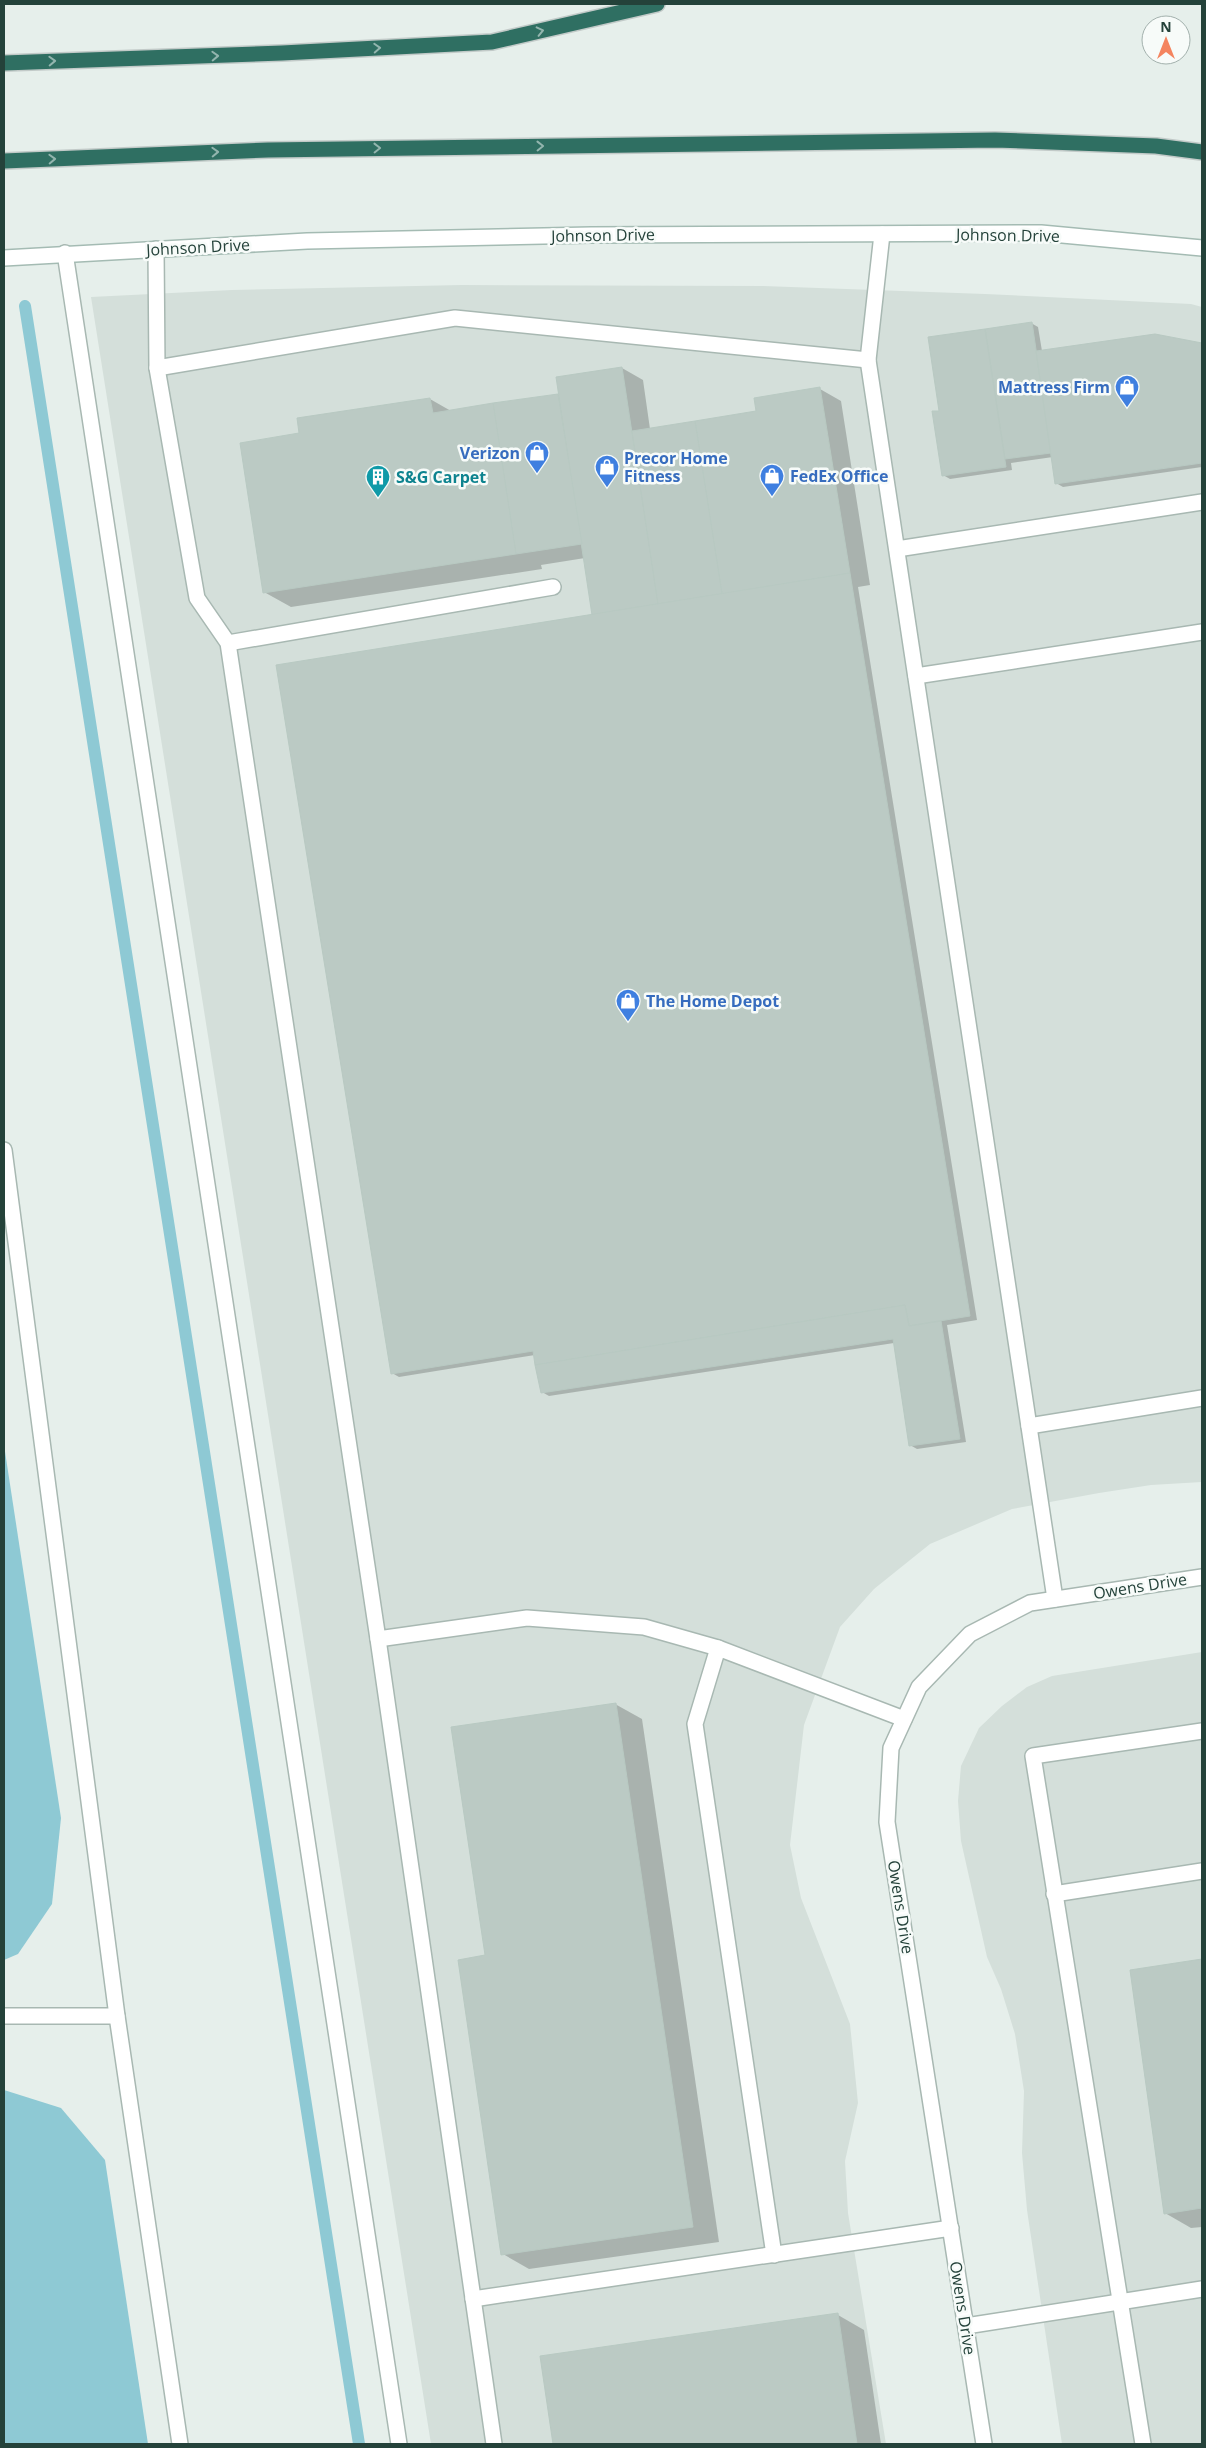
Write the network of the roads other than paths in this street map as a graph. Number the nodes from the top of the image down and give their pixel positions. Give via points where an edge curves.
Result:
1 (657, 4) edge
2 (4, 63) edge
3 (1202, 152) edge
4 (4, 161) edge
5 (882, 234) junction
6 (1202, 248) edge
7 (156, 249) junction
8 (64, 253) junction
9 (4, 258) edge
10 (868, 360) junction
11 (157, 368) junction
12 (1202, 502) edge
13 (897, 549) junction
14 (553, 587) dead end
15 (1202, 632) edge
16 (228, 643) junction
17 (916, 676) junction
18 (4, 1160) edge
19 (1202, 1398) edge
20 (1029, 1426) junction
21 (1202, 1577) edge
22 (1055, 1600) junction
23 (378, 1639) junction
24 (718, 1648) junction
25 (904, 1718) junction
26 (1202, 1731) edge
27 (1202, 1871) edge
28 (1054, 1894) junction
29 (4, 2016) edge
30 (117, 2016) junction
31 (951, 2228) junction
32 (774, 2254) junction
33 (1202, 2289) edge
34 (473, 2299) junction
35 (1120, 2302) junction
36 (966, 2326) junction
37 (180, 2444) edge
38 (399, 2444) edge
39 (494, 2444) edge
40 (984, 2444) edge
41 (1143, 2444) edge

2 -> 1 highway via 492,42
4 -> 3 highway via 268,150 995,140 1156,146
5 - 6 street, Johnson Drive via 1042,233
5 - 7 street, Johnson Drive via 581,235 308,241
5 - 10 street
7 - 8 street, Johnson Drive
7 - 11 street
8 - 9 street, Johnson Drive
8 - 38 street
10 - 11 street via 455,318
10 - 13 street
11 - 16 street via 197,598
12 - 13 street
13 - 17 street
14 - 16 street
15 - 17 street
16 - 23 street
17 - 20 street
18 - 30 street
19 - 20 street
20 - 22 street
21 - 22 street, Owens Drive
22 - 25 street, Owens Drive via 1030,1603 970,1634 918,1687
23 - 24 street via 527,1618 644,1627
23 - 34 street
24 - 25 street
24 - 32 street via 695,1724
25 - 31 street, Owens Drive via 891,1748 887,1822
26 - 28 street via 1033,1756
27 - 28 street
28 - 35 street
29 - 30 street
30 - 37 street
31 - 32 street
31 - 36 street, Owens Drive
32 - 34 street
33 - 35 street
34 - 39 street
35 - 36 street
35 - 41 street
36 - 40 street, Owens Drive

